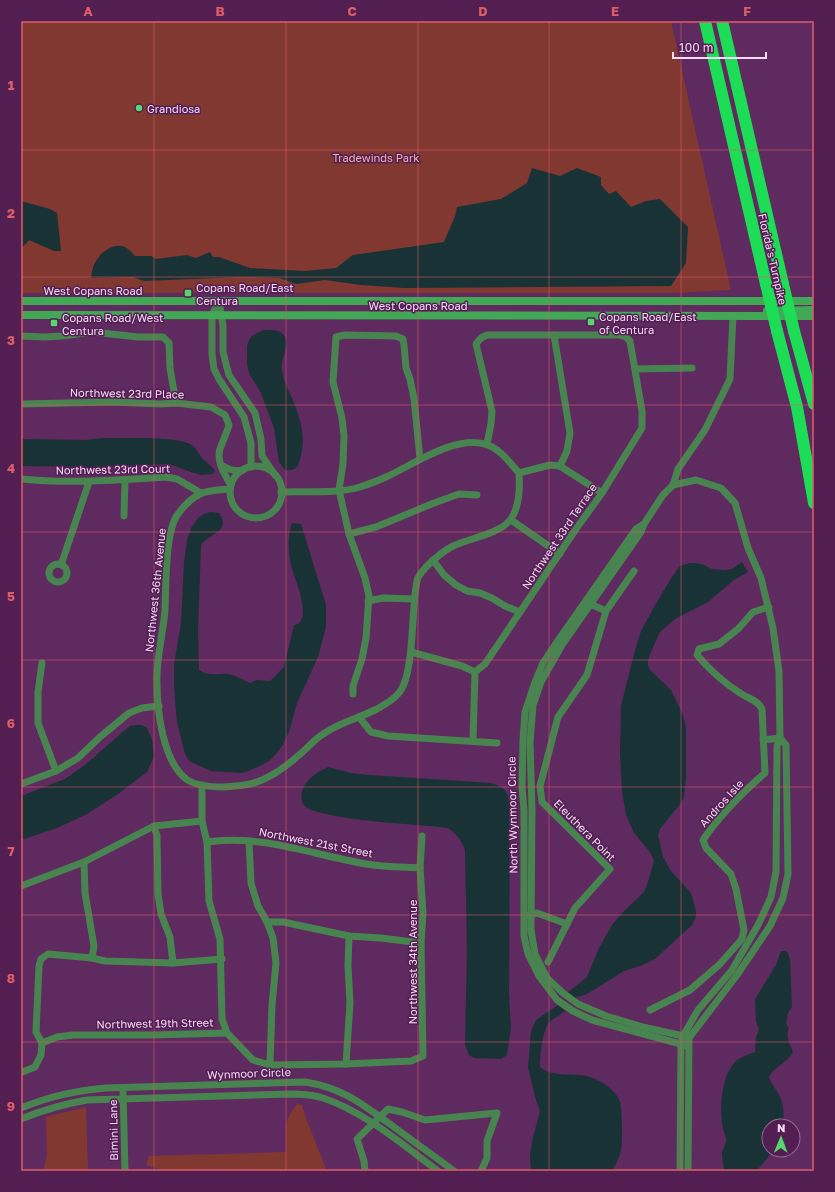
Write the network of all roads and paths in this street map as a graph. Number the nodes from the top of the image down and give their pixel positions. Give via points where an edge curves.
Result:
1 (706, 21) edge
2 (722, 21) edge
3 (21, 301) edge
4 (43, 301) junction
5 (219, 301) junction
6 (572, 301) junction
7 (814, 301) edge
8 (814, 310) edge
9 (21, 315) edge
10 (42, 315) junction
11 (222, 315) junction
12 (212, 316) junction
13 (571, 316) junction
14 (733, 316) junction
15 (814, 316) edge
16 (554, 335) junction
17 (21, 336) edge
18 (226, 364) junction
19 (692, 368) dead end
20 (214, 369) junction
21 (635, 369) junction
22 (176, 403) junction
23 (21, 404) edge
24 (814, 404) edge
25 (258, 427) junction
26 (247, 429) junction
27 (487, 444) junction
28 (420, 459) junction
29 (221, 465) junction
30 (560, 466) junction
31 (251, 467) junction
32 (243, 469) junction
33 (519, 473) junction
34 (275, 475) junction
35 (21, 479) edge
36 (125, 480) junction
37 (89, 482) junction
38 (674, 485) junction
39 (230, 487) junction
40 (339, 490) junction
41 (282, 492) junction
42 (201, 493) junction
43 (602, 493) junction
44 (477, 495) dead end
45 (814, 503) edge
46 (124, 516) dead end
47 (511, 520) junction
48 (349, 534) junction
49 (560, 554) junction
50 (433, 560) junction
51 (61, 565) dead end
52 (634, 571) dead end
53 (414, 599) junction
54 (368, 601) junction
55 (588, 603) junction
56 (769, 607) junction
57 (606, 611) junction
58 (520, 612) junction
59 (410, 652) junction
60 (42, 663) dead end
61 (475, 672) junction
62 (353, 694) dead end
63 (159, 706) junction
64 (359, 717) junction
65 (780, 738) junction
66 (763, 740) junction
67 (473, 741) junction
68 (497, 743) dead end
69 (56, 771) junction
70 (21, 784) edge
71 (202, 785) junction
72 (530, 786) junction
73 (540, 786) junction
74 (522, 787) junction
75 (202, 821) junction
76 (154, 826) junction
77 (422, 836) dead end
78 (249, 841) junction
79 (206, 842) junction
80 (84, 862) junction
81 (420, 868) junction
82 (21, 886) edge
83 (527, 915) junction
84 (267, 922) junction
85 (568, 924) junction
86 (350, 936) junction
87 (421, 943) junction
88 (92, 958) junction
89 (222, 959) junction
90 (723, 961) junction
91 (548, 962) dead end
92 (173, 963) junction
93 (735, 972) junction
94 (650, 1010) dead end
95 (226, 1033) junction
96 (686, 1037) junction
97 (42, 1043) junction
98 (685, 1045) junction
99 (423, 1056) joint
100 (346, 1064) junction
101 (270, 1065) junction
102 (21, 1072) edge
103 (123, 1088) junction
104 (123, 1099) junction
105 (21, 1108) edge
106 (380, 1116) junction
107 (21, 1119) edge
108 (373, 1123) junction
109 (125, 1171) edge
110 (365, 1171) edge
111 (438, 1171) edge
112 (454, 1171) edge
113 (481, 1171) edge
114 (680, 1171) edge
115 (688, 1171) edge

1 - 45 highway, Florida's Turnpike, bridge via 796,407
2 - 24 highway, Florida's Turnpike, bridge via 794,331
3 - 4 main road, West Copans Road
4 - 5 main road, West Copans Road
4 - 10 main road
5 - 6 main road, West Copans Road
5 - 11 street
5 - 12 street
6 - 7 main road, West Copans Road
6 - 13 main road
8 - 14 main road via 752,311
9 - 10 main road, West Copans Road
10 - 12 main road, West Copans Road
11 - 12 main road, West Copans Road
11 - 13 main road, West Copans Road
11 - 18 street
12 - 20 street
13 - 14 main road, West Copans Road
14 - 15 main road, West Copans Road
14 - 38 street via 730,379 705,430 678,469
16 - 21 street, Northwest 33rd Terrace via 626,337 630,341
16 - 27 street via 487,335 476,344 492,410
16 - 30 street via 570,433 567,451
17 - 22 street via 45,337 93,332 163,337 169,343
18 - 20 street
18 - 25 street via 230,375 255,413
19 - 21 street
20 - 26 street via 244,417
21 - 43 street, Northwest 33rd Terrace via 642,411 642,428
22 - 23 street, Northwest 23rd Place
22 - 29 street, Northwest 23rd Place via 211,407 225,415 229,425 218,456
25 - 26 street
25 - 34 street via 262,456
26 - 31 street via 251,443
27 - 28 street via 472,442 456,445
27 - 33 street via 498,450
28 - 40 street via 386,477 359,487
28 - 40 street via 414,398 406,368 403,339 396,336 336,337 333,382 344,436
29 - 32 street via 232,470
29 - 39 street, Northwest 23rd Place
30 - 33 street via 550,465
30 - 43 street
31 - 32 street
31 - 34 street via 260,467
32 - 39 street via 233,479
33 - 47 street via 518,504
34 - 41 street
35 - 37 street, Northwest 23rd Court
36 - 37 street, Northwest 23rd Court
36 - 42 street, Northwest 23rd Court via 166,477 177,479
36 - 46 street
37 - 51 street
38 - 55 street, North Wynmoor Circle via 663,495 644,524 636,529
38 - 56 street via 696,480 721,488 736,503 748,548 761,578
39 - 41 street via 232,503 236,509 246,516 258,518 272,512
39 - 42 street
40 - 41 street
40 - 48 street
42 - 63 street, Northwest 36th Avenue via 176,515 170,531 157,682
43 - 49 street, Northwest 33rd Terrace
44 - 48 street via 459,494 376,527
47 - 49 street
47 - 50 street via 498,529 453,546
48 - 54 street via 365,578
49 - 58 street, Northwest 33rd Terrace
50 - 53 street via 418,578
50 - 58 street via 444,575 456,585 492,598
52 - 57 street, Eleuthera Point
53 - 54 street via 383,598
53 - 59 street
54 - 62 street via 366,638
55 - 57 street
55 - 72 street, North Wynmoor Circle via 549,666 533,705
55 - 74 street, North Wynmoor Circle via 557,642 535,682 525,712
56 - 65 street via 779,671
56 - 66 street, Andros Isle via 753,612 719,644 699,649 696,655 734,689 760,704
57 - 73 street, Eleuthera Point via 586,676 558,717
58 - 61 street, Northwest 33rd Terrace via 485,664
59 - 61 street
59 - 64 street via 404,684 398,694 380,707
60 - 69 street via 38,692 38,723
61 - 67 street
63 - 69 street via 129,713 78,758
63 - 71 street, Northwest 36th Avenue via 163,738 172,763 187,780
64 - 67 street via 371,732 388,736
64 - 71 street via 337,725 272,775 256,783 215,787
65 - 66 street
65 - 93 street via 776,746 776,872 771,896
65 - 93 street via 786,745 788,874 783,898 770,926
66 - 90 street, Andros Isle via 764,773 739,797 703,840 706,848 731,874 744,930 742,939
67 - 68 street
69 - 70 street
71 - 75 street
72 - 73 street
72 - 74 street
72 - 83 street, North Wynmoor Circle via 532,810
73 - 85 street, Eleuthera Point via 542,802 610,869 575,908
74 - 83 street, North Wynmoor Circle
75 - 76 street
75 - 79 street
76 - 80 street
76 - 92 street via 157,836 158,894 161,914 170,937
77 - 81 street, Northwest 34th Avenue
78 - 79 street, Northwest 21st Street via 223,839
78 - 81 street, Northwest 21st Street via 278,844 367,864
78 - 84 street via 251,883 258,906
79 - 89 street via 209,901 220,939
80 - 82 street
80 - 88 street via 85,893 94,946
81 - 87 street, Northwest 34th Avenue via 423,913
83 - 85 street via 536,913
83 - 96 street, North Wynmoor Circle via 535,954 547,978 563,993 578,1004 606,1016 643,1028
83 - 98 street, North Wynmoor Circle via 524,936 528,954 538,976 557,1000 592,1020
84 - 86 street via 283,922
84 - 101 street via 273,938 276,963
85 - 91 street, Eleuthera Point
86 - 87 street
86 - 100 street via 350,1003
87 - 99 street, Northwest 34th Avenue
88 - 92 street via 105,961
88 - 97 street via 48,954 41,959 36,1032
89 - 92 street
89 - 95 street via 222,1019
90 - 93 street
90 - 94 street, Andros Isle via 690,990
93 - 96 street
95 - 97 street, Northwest 19th Street via 73,1035 57,1037
95 - 101 street, Northwest 19th Street via 253,1060
96 - 98 street
97 - 102 street via 41,1054 35,1066
98 - 114 street
98 - 115 street
99 - 100 street, Northwest 19th Street via 411,1061
100 - 101 street, Northwest 19th Street
103 - 104 street, Bimini Lane
103 - 105 street, Wynmoor Circle via 76,1091 46,1098
103 - 106 street, Wynmoor Circle via 305,1082 338,1090
104 - 107 street, Wynmoor Circle via 63,1104
104 - 108 street, Wynmoor Circle via 294,1094 322,1097
104 - 109 street, Bimini Lane
106 - 108 street
106 - 112 street, Wynmoor Circle
106 - 113 street via 388,1109 425,1120 497,1112 487,1141 487,1158
108 - 110 street via 357,1139
108 - 111 street, Wynmoor Circle

